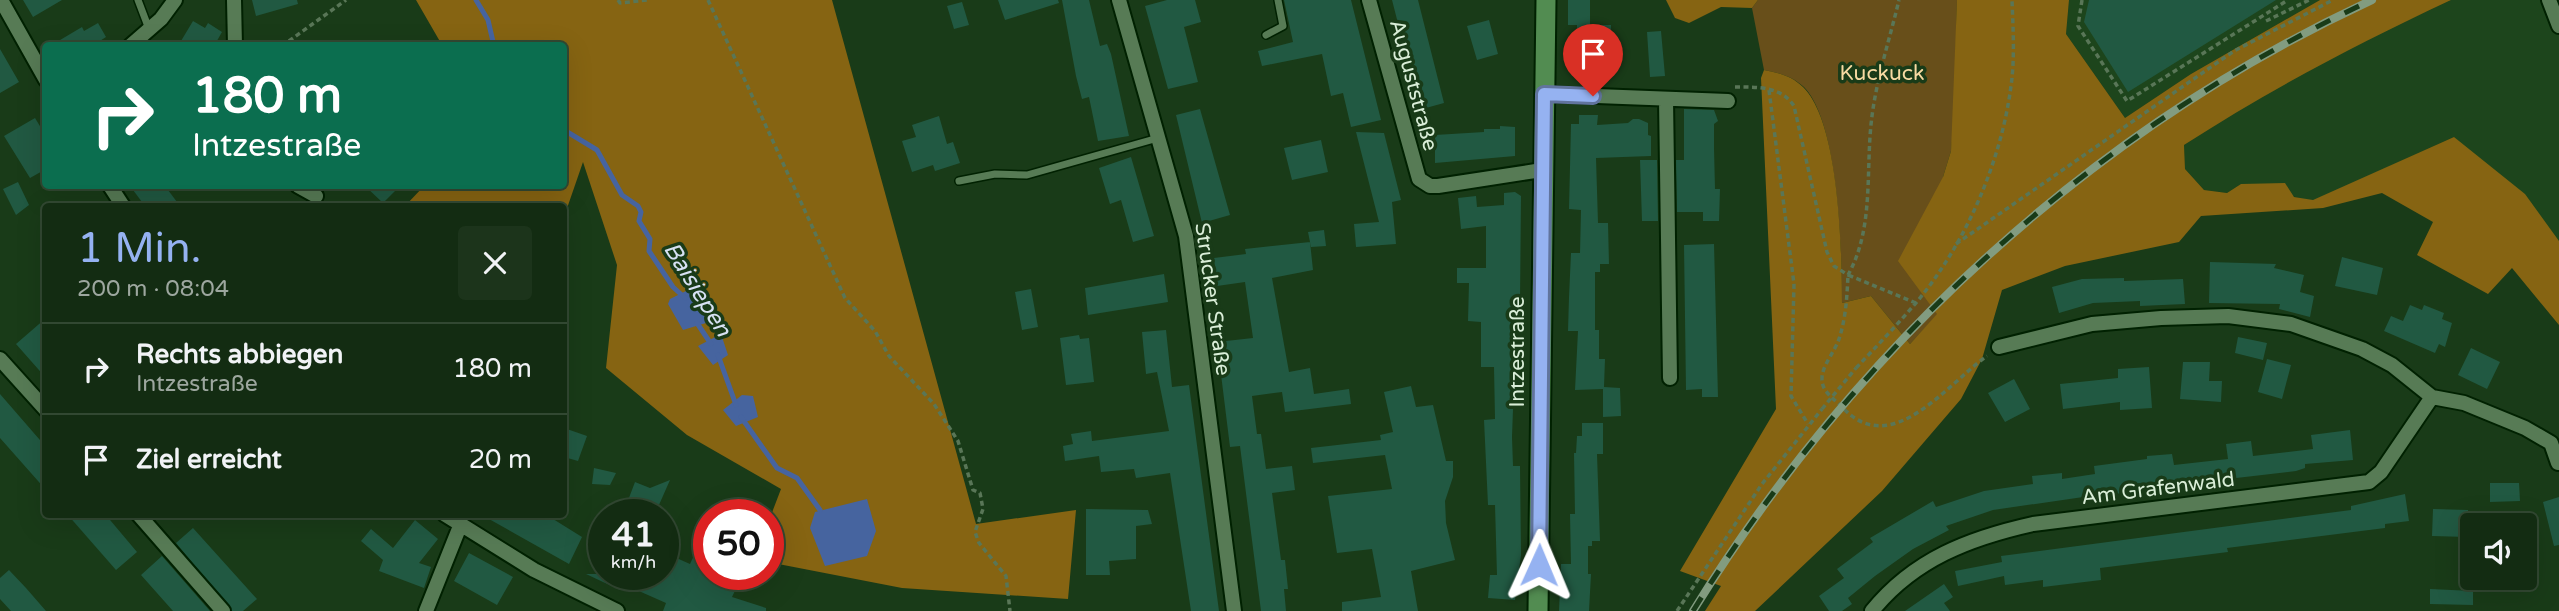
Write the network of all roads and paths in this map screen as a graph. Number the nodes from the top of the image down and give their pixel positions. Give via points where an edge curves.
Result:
1 (1, 0) edge
2 (138, 0) edge
3 (175, 0) edge
4 (234, 0) edge
5 (345, 0) edge
6 (618, 0) edge
7 (647, 0) edge
8 (708, 0) edge
9 (1119, 0) edge
10 (1278, 0) edge
11 (1369, 0) edge
12 (1546, 0) edge
13 (1899, 0) edge
14 (2012, 0) edge
15 (2082, 0) edge
16 (2288, 0) edge
17 (2309, 0) edge
18 (2333, 0) edge
19 (2549, 0) edge
20 (2266, 22) dead end
21 (2559, 26) edge
22 (149, 30) junction
23 (1266, 35) dead end
24 (135, 42) edge
25 (235, 42) edge
26 (287, 42) edge
27 (42, 73) edge
28 (1733, 87) dead end
29 (1768, 89) junction
30 (1544, 94) junction
31 (1666, 99) junction
32 (1728, 101) dead end
33 (1158, 138) junction
34 (1542, 170) junction
35 (958, 181) dead end
36 (303, 189) edge
37 (316, 196) dead end
38 (1956, 244) junction
39 (1848, 275) junction
40 (1916, 303) junction
41 (2000, 347) joint
42 (0, 359) edge
43 (1670, 378) dead end
44 (2432, 397) junction
45 (42, 406) edge
46 (1808, 424) junction
47 (2558, 463) edge
48 (142, 518) edge
49 (449, 518) edge
50 (460, 526) junction
51 (223, 611) edge
52 (426, 611) edge
53 (617, 611) edge
54 (1010, 611) edge
55 (1234, 611) edge
56 (1538, 611) edge
57 (1677, 611) edge
58 (1872, 611) edge

1 - 27 street
2 - 22 lane
3 - 22 street
4 - 25 street
5 - 26 path
6 - 7 path
8 - 54 path via 845,298 875,331 889,356 934,404 958,441 973,490 981,501 975,532 1006,576
9 - 33 street, Strucker Straße
10 - 23 lane via 1283,26
11 - 34 street, Auguststraße via 1415,171 1422,182 1438,186
12 - 30 main road, Intzestraße
13 - 39 path via 1872,113 1864,227
14 - 38 path via 2011,85 2005,120 1995,156
15 - 16 path via 2078,26 2127,101
17 - 20 path
18 - 38 path via 2234,51
19 - 21 street
22 - 24 street
28 - 29 path
29 - 39 path via 1786,96 1797,113 1827,252 1834,266
29 - 46 path via 1794,284 1791,396
30 - 31 street
30 - 34 main road, Intzestraße
31 - 32 street
31 - 43 street
33 - 35 lane via 1027,176 995,174
33 - 55 street, Strucker Straße via 1190,260
34 - 56 main road, Intzestraße
36 - 37 street
38 - 40 path
39 - 40 path
39 - 41 path via 1842,328 1821,377 1824,389 1848,413 1871,427 1898,424 1919,411
40 - 46 path, bridge
41 - 44 street via 2092,324 2228,316 2263,319 2362,349 2392,365
42 - 45 street
44 - 47 street via 2464,403 2525,428 2550,443
44 - 58 street, Am Grafenwald via 2370,482 2033,524 1987,534 1918,568 1893,586
46 - 57 path
48 - 51 street
49 - 50 street
50 - 52 street
50 - 53 street

